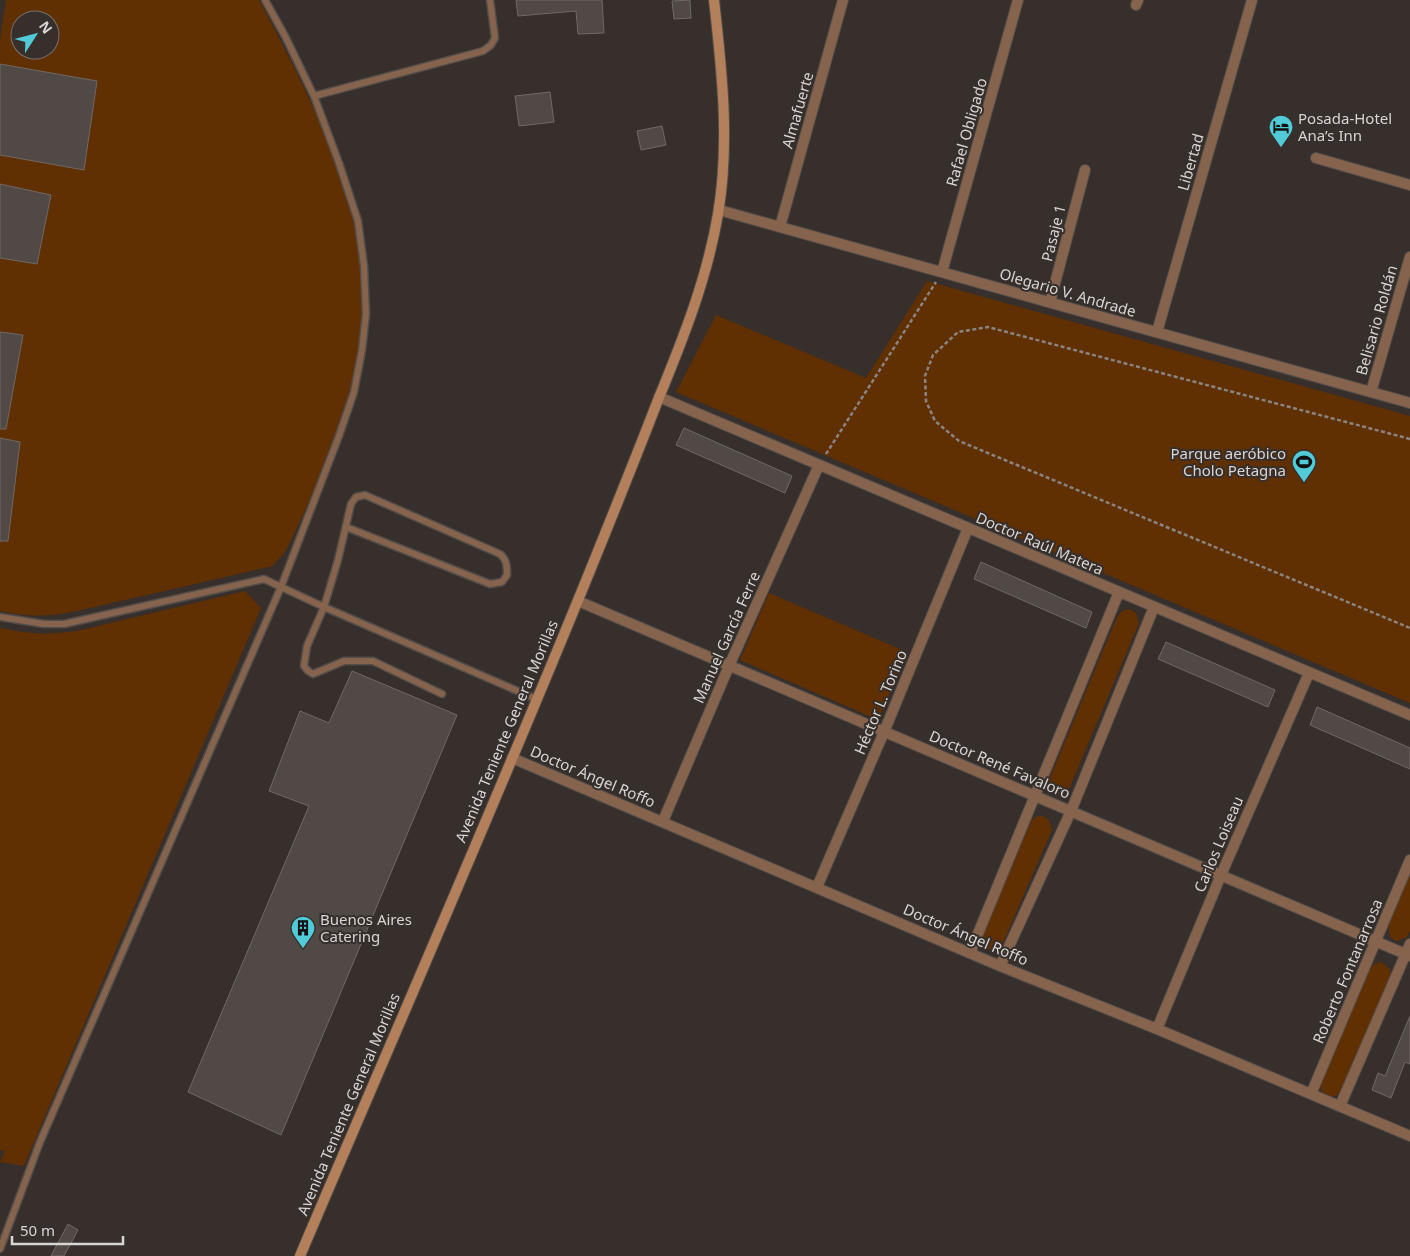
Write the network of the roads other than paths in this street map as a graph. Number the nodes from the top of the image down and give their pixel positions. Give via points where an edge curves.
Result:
1 (265, 0) edge
2 (490, 0) edge
3 (714, 0) edge
4 (843, 0) edge
5 (1018, 0) edge
6 (1252, 0) edge
7 (314, 96) junction
8 (1316, 158) dead end
9 (1085, 170) dead end
10 (1410, 186) edge
11 (719, 210) junction
12 (780, 227) junction
13 (1410, 258) edge
14 (942, 272) junction
15 (1050, 302) junction
16 (1157, 332) junction
17 (1371, 392) junction
18 (660, 397) junction
19 (1410, 403) edge
20 (819, 465) junction
21 (346, 527) junction
22 (968, 528) junction
23 (281, 586) junction
24 (1119, 592) junction
25 (578, 601) junction
26 (324, 607) junction
27 (1154, 607) junction
28 (0, 617) edge
29 (729, 666) junction
30 (1309, 673) junction
31 (442, 694) dead end
32 (536, 698) junction
33 (1410, 715) edge
34 (884, 732) junction
35 (512, 758) junction
36 (1035, 796) junction
37 (1071, 811) junction
38 (663, 821) junction
39 (1410, 860) edge
40 (1221, 875) junction
41 (817, 888) junction
42 (1376, 941) junction
43 (1410, 944) edge
44 (970, 953) junction
45 (1408, 955) edge
46 (1000, 966) junction
47 (1157, 1028) junction
48 (1311, 1094) junction
49 (1340, 1106) junction
50 (1410, 1136) edge
51 (0, 1249) edge
52 (300, 1256) edge

1 - 7 lane
2 - 7 lane via 495,38 483,51
3 - 11 main road, Avenida Teniente General Morillas via 725,116
4 - 12 street, Almafuerte
5 - 14 street, Rafael Obligado
6 - 16 street, Libertad
7 - 23 lane via 358,221 366,314 354,392
8 - 10 street
9 - 15 street, Pasaje 1
11 - 12 street, Olegario V. Andrade
11 - 18 main road, Avenida Teniente General Morillas via 700,289
12 - 14 street, Olegario V. Andrade
13 - 17 street, Belisario Roldán
14 - 15 street, Olegario V. Andrade
15 - 16 street, Olegario V. Andrade
16 - 17 street, Olegario V. Andrade
17 - 19 street, Olegario V. Andrade
18 - 20 street, Doctor Raúl Matera
18 - 25 main road, Avenida Teniente General Morillas
20 - 22 street, Doctor Raúl Matera
20 - 29 street, Manuel García Ferre
21 - 21 lane via 351,504 356,497 366,495 500,554 507,564 507,575 502,582 490,584
21 - 26 lane
22 - 24 street, Doctor Raúl Matera
22 - 34 street, Héctor L. Torino
23 - 26 lane
23 - 28 lane via 264,578 64,624
23 - 51 lane via 40,1142
24 - 27 street, Doctor Raúl Matera
24 - 36 street
25 - 29 street, Doctor René Favaloro
25 - 32 main road, Avenida Teniente General Morillas
26 - 31 lane via 307,646 304,666 308,671 314,674 344,661 373,661
26 - 32 lane
27 - 30 street, Doctor Raúl Matera
27 - 37 street
29 - 34 street, Doctor René Favaloro
29 - 38 street, Manuel García Ferre
30 - 33 street, Doctor Raúl Matera
30 - 40 street, Carlos Loiseau
32 - 35 main road, Avenida Teniente General Morillas
34 - 36 street, Doctor René Favaloro
34 - 41 street, Héctor L. Torino
35 - 38 street, Doctor Ángel Roffo
35 - 52 main road, Avenida Teniente General Morillas
36 - 37 street, Doctor René Favaloro
36 - 44 street
37 - 40 street, Doctor René Favaloro
37 - 46 street
38 - 41 street, Doctor Ángel Roffo
39 - 42 street, Roberto Fontanarrosa
40 - 42 street, Doctor René Favaloro
40 - 47 street, Carlos Loiseau
41 - 44 street, Doctor Ángel Roffo
42 - 45 street, Doctor René Favaloro
42 - 48 street, Roberto Fontanarrosa
43 - 45 street
44 - 46 street, Doctor Ángel Roffo
45 - 49 street
46 - 47 street, Doctor Ángel Roffo
47 - 48 street, Doctor Ángel Roffo
48 - 49 street, Doctor Ángel Roffo
49 - 50 street, Doctor Ángel Roffo

